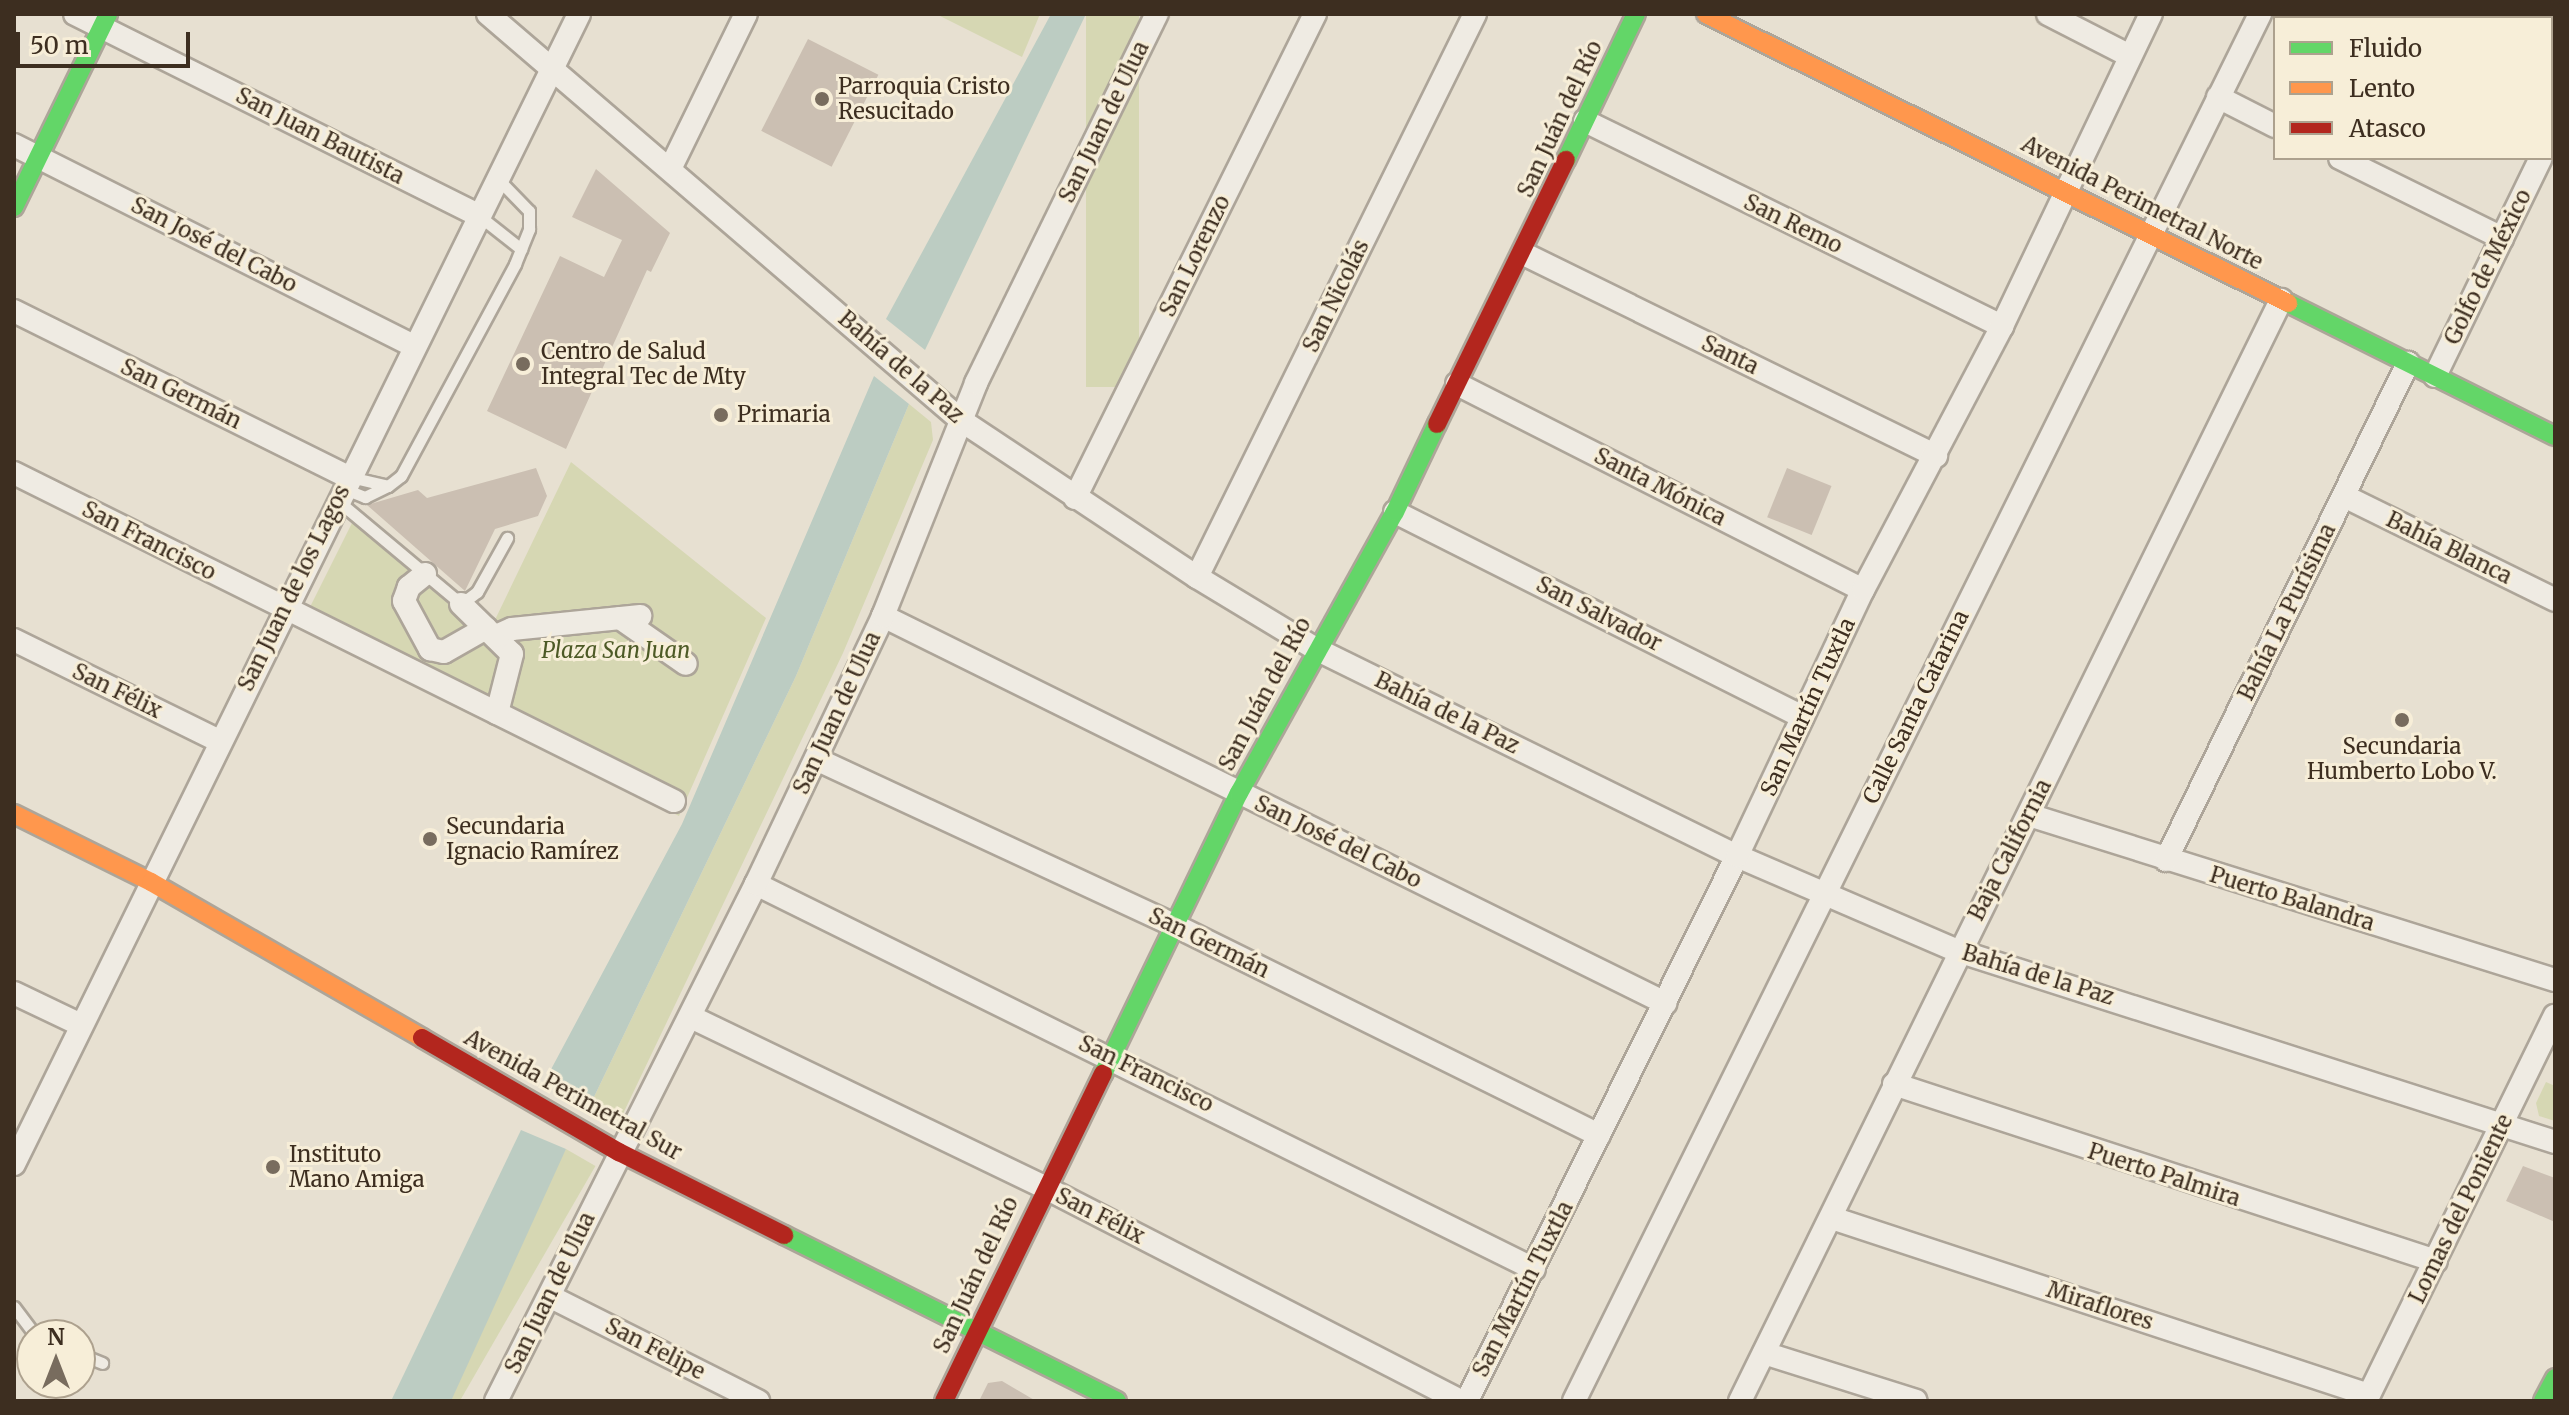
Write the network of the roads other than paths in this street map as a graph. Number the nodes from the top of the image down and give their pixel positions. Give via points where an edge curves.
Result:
1 (75, 14) edge
2 (488, 14) edge
3 (579, 14) edge
4 (746, 14) edge
5 (1157, 14) edge
6 (1315, 14) edge
7 (1475, 14) edge
8 (1636, 14) edge
9 (1706, 14) edge
10 (2048, 14) edge
11 (2151, 14) edge
12 (2260, 14) edge
13 (105, 20) edge
14 (2130, 56) junction
15 (552, 67) junction
16 (2218, 97) junction
17 (1585, 121) junction
18 (2273, 125) edge
19 (14, 145) edge
20 (39, 157) junction
21 (2344, 160) edge
22 (2540, 160) edge
23 (670, 169) junction
24 (497, 178) junction
25 (2067, 191) junction
26 (14, 207) edge
27 (478, 215) junction
28 (2148, 232) junction
29 (2502, 238) junction
30 (521, 249) junction
31 (1524, 254) junction
32 (2281, 300) junction
33 (14, 311) edge
34 (2002, 326) junction
35 (414, 346) junction
36 (2408, 363) junction
37 (2435, 376) junction
38 (1457, 384) junction
39 (962, 421) junction
40 (2555, 436) edge
41 (1936, 456) junction
42 (14, 473) edge
43 (344, 489) junction
44 (2344, 496) junction
45 (1075, 498) junction
46 (1395, 512) junction
47 (507, 538) dead end
48 (425, 574) junction
49 (1197, 577) junction
50 (1863, 590) junction
51 (2555, 600) edge
52 (461, 604) junction
53 (284, 608) junction
54 (883, 616) junction
55 (491, 632) junction
56 (14, 640) edge
57 (1316, 649) junction
58 (686, 664) dead end
59 (497, 713) junction
60 (1802, 717) junction
61 (219, 741) junction
62 (816, 759) junction
63 (1239, 793) junction
64 (674, 801) dead end
65 (14, 814) edge
66 (2029, 815) junction
67 (1737, 856) junction
68 (2166, 860) junction
69 (151, 882) junction
70 (756, 884) junction
71 (1824, 893) junction
72 (1174, 925) junction
73 (1958, 951) junction
74 (2555, 980) edge
75 (14, 993) edge
76 (1665, 1003) junction
77 (2555, 1016) edge
78 (691, 1017) junction
79 (81, 1025) junction
80 (1111, 1057) junction
81 (1894, 1084) junction
82 (2501, 1126) junction
83 (1599, 1135) junction
84 (2555, 1142) edge
85 (619, 1152) junction
86 (15, 1160) edge
87 (1044, 1187) junction
88 (1832, 1218) junction
89 (2436, 1261) junction
90 (1534, 1269) junction
91 (551, 1297) junction
92 (977, 1331) junction
93 (1764, 1353) junction
94 (96, 1361) edge
95 (102, 1363) dead end
96 (2555, 1378) edge
97 (2367, 1398) edge
98 (496, 1401) edge
99 (758, 1401) edge
100 (944, 1401) edge
101 (1117, 1401) edge
102 (1464, 1401) edge
103 (1574, 1401) edge
104 (1740, 1401) edge
105 (1916, 1401) edge
106 (2543, 1401) edge

1 - 13 street, San Juan Bautista
2 - 15 street, Bahía de la Paz
3 - 15 street, San Juan de los Lagos
4 - 23 street
5 - 39 street, San Juan de Ulua
6 - 45 street, San Lorenzo
7 - 49 street, San Nicolás
8 - 17 street, San Juán del Río
9 - 25 street, Avenida Perimetral Norte
10 - 14 street
11 - 14 street, San Martín Tuxtla
12 - 16 street, Calle Santa Catarina
13 - 20 street
13 - 27 street, San Juan Bautista
14 - 25 street, San Martín Tuxtla
15 - 23 street, Bahía de la Paz
15 - 24 street, San Juan de los Lagos
16 - 18 street
16 - 28 street, Calle Santa Catarina
17 - 31 street, San Juán del Río
17 - 34 street, San Remo
19 - 20 street, San José del Cabo
20 - 26 street
20 - 35 street, San José del Cabo
21 - 29 street
22 - 29 street, Golfo de México
23 - 39 street, Bahía de la Paz
24 - 27 street, San Juan de los Lagos
24 - 30 lane via 529,211
25 - 28 street, Avenida Perimetral Norte
25 - 34 street, San Martín Tuxtla
27 - 30 lane
27 - 35 street, San Juan de los Lagos
28 - 32 street, Avenida Perimetral Norte
28 - 71 street, Calle Santa Catarina
29 - 37 street, Golfo de México
30 - 43 lane via 409,463 388,486
31 - 38 street, San Juán del Río
31 - 41 street, Santa
32 - 36 street, Avenida Perimetral Norte
32 - 66 street, Baja California
33 - 43 street, San Germán
34 - 41 street, San Martín Tuxtla
35 - 43 street, San Juan de los Lagos
36 - 37 street, Avenida Perimetral Norte
36 - 44 street, Bahía La Purísima
37 - 40 street, Avenida Perimetral Norte
38 - 46 street, San Juán del Río
38 - 50 street, Santa Mónica
39 - 45 street, Bahía de la Paz
39 - 54 street, San Juan de Ulua
41 - 50 street, San Martín Tuxtla
42 - 53 street, San Francisco
43 - 48 lane
43 - 53 street, San Juan de los Lagos
44 - 51 street, Bahía Blanca
44 - 68 street, Bahía La Purísima
45 - 49 street, Bahía de la Paz
46 - 57 street, San Juán del Río
46 - 60 street, San Salvador
47 - 52 lane via 477,592
48 - 52 lane
48 - 55 street via 409,587 404,601 430,649 444,652
49 - 57 street, Bahía de la Paz
50 - 60 street, San Martín Tuxtla
52 - 55 street
53 - 59 street, San Francisco
53 - 61 street, San Juan de los Lagos
54 - 62 street, San Juan de Ulua
54 - 63 street, San José del Cabo
55 - 58 street via 630,617
55 - 59 street via 512,654
56 - 61 street, San Félix
57 - 63 street, San Juán del Río
57 - 67 street, Bahía de la Paz
59 - 64 street, San Francisco
60 - 67 street, San Martín Tuxtla
61 - 69 street, San Juan de los Lagos
62 - 70 street, San Juan de Ulua
62 - 72 street, San Germán
63 - 72 street, San Juán del Río
63 - 76 street, San José del Cabo
65 - 69 street, Avenida Perimetral Sur
66 - 68 street, Puerto Balandra
66 - 73 street, Baja California
67 - 71 street, Bahía de la Paz
67 - 76 street, San Martín Tuxtla
68 - 74 street, Puerto Balandra
69 - 79 street, San Juan de los Lagos
69 - 85 street, Avenida Perimetral Sur
70 - 78 street, San Juan de Ulua
70 - 80 street, San Francisco
71 - 73 street, Bahía de la Paz
71 - 103 street, Calle Santa Catarina
72 - 80 street, San Juán del Río
72 - 83 street, San Germán
73 - 81 street, Baja California
73 - 82 street, Bahía de la Paz
75 - 79 street
76 - 83 street, San Martín Tuxtla
77 - 82 street, Lomas del Poniente
78 - 85 street, San Juan de Ulua
78 - 87 street, San Félix
79 - 86 street, San Juan de los Lagos
80 - 87 street, San Juán del Río
80 - 90 street, San Francisco
81 - 88 street, Baja California
81 - 89 street, Puerto Palmira
82 - 84 street, Bahía de la Paz
82 - 89 street, Lomas del Poniente
83 - 90 street, San Martín Tuxtla
85 - 91 street, San Juan de Ulua
85 - 92 street, Avenida Perimetral Sur
87 - 92 street, San Juán del Río
87 - 102 street, San Félix
88 - 93 street, Baja California
88 - 97 street, Miraflores
89 - 97 street, Lomas del Poniente
90 - 102 street, San Martín Tuxtla
91 - 98 street, San Juan de Ulua
91 - 99 street, San Felipe
92 - 100 street, San Juán del Río
92 - 101 street, Avenida Perimetral Sur
93 - 104 street, Baja California
93 - 105 street
94 - 95 lane
96 - 106 street

